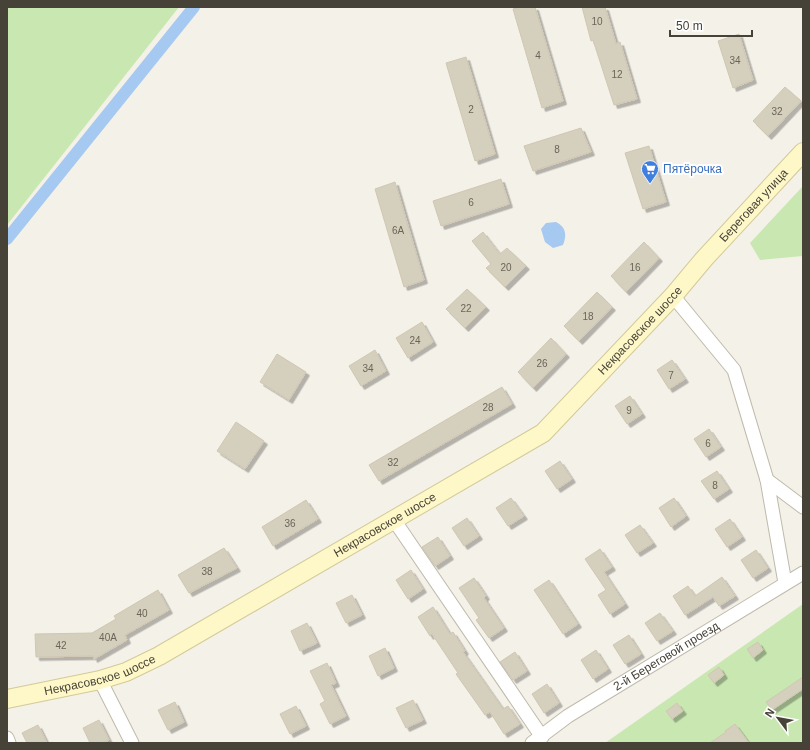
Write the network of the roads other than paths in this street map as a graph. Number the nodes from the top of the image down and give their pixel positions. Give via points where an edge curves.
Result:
1 (803, 152) edge
2 (704, 259) joint
3 (673, 296) junction
4 (767, 480) junction
5 (803, 507) edge
6 (394, 520) junction
7 (803, 573) edge
8 (785, 583) junction
9 (100, 680) junction
10 (7, 699) edge
11 (7, 738) edge
12 (537, 740) edge
13 (9, 743) edge
14 (132, 743) edge

1 - 2 main road, Береговая улица
2 - 3 main road, Некрасовское шоссе
3 - 4 street via 734,370
3 - 6 main road, Некрасовское шоссе via 543,433
4 - 5 street
4 - 8 street
6 - 9 main road, Некрасовское шоссе via 159,656 126,672
6 - 12 street
7 - 8 street, 2-й Береговой проезд
8 - 12 street, 2-й Береговой проезд via 568,716
9 - 10 main road, Некрасовское шоссе
9 - 14 street
11 - 13 street

